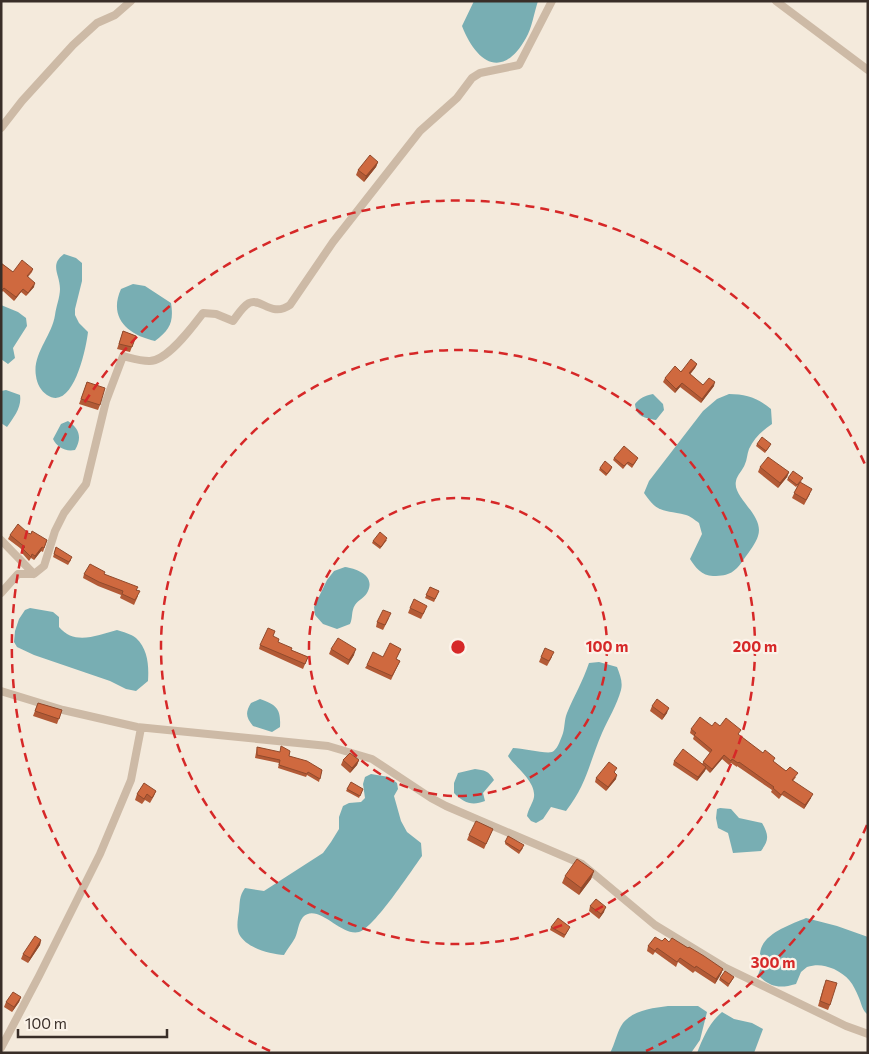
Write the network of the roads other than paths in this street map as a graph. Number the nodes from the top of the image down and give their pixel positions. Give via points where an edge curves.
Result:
1 (131, 1) edge
2 (552, 1) edge
3 (776, 1) edge
4 (868, 70) edge
5 (1, 128) edge
6 (1, 540) edge
7 (34, 574) junction
8 (1, 593) edge
9 (1, 691) edge
10 (141, 728) junction
11 (868, 1034) edge
12 (1, 1048) edge

1 - 5 street via 73,44
2 - 7 street via 519,65 472,78 456,98 420,131 284,310 255,302 249,303 233,321 216,314 203,314 166,354 151,362 122,356 106,401 86,484 64,513 44,566
3 - 4 street
6 - 7 street
7 - 8 street via 18,574
9 - 10 street via 63,710
10 - 11 street via 328,746 372,759 446,806 582,864 655,925 724,967
10 - 12 street via 131,780 100,854

